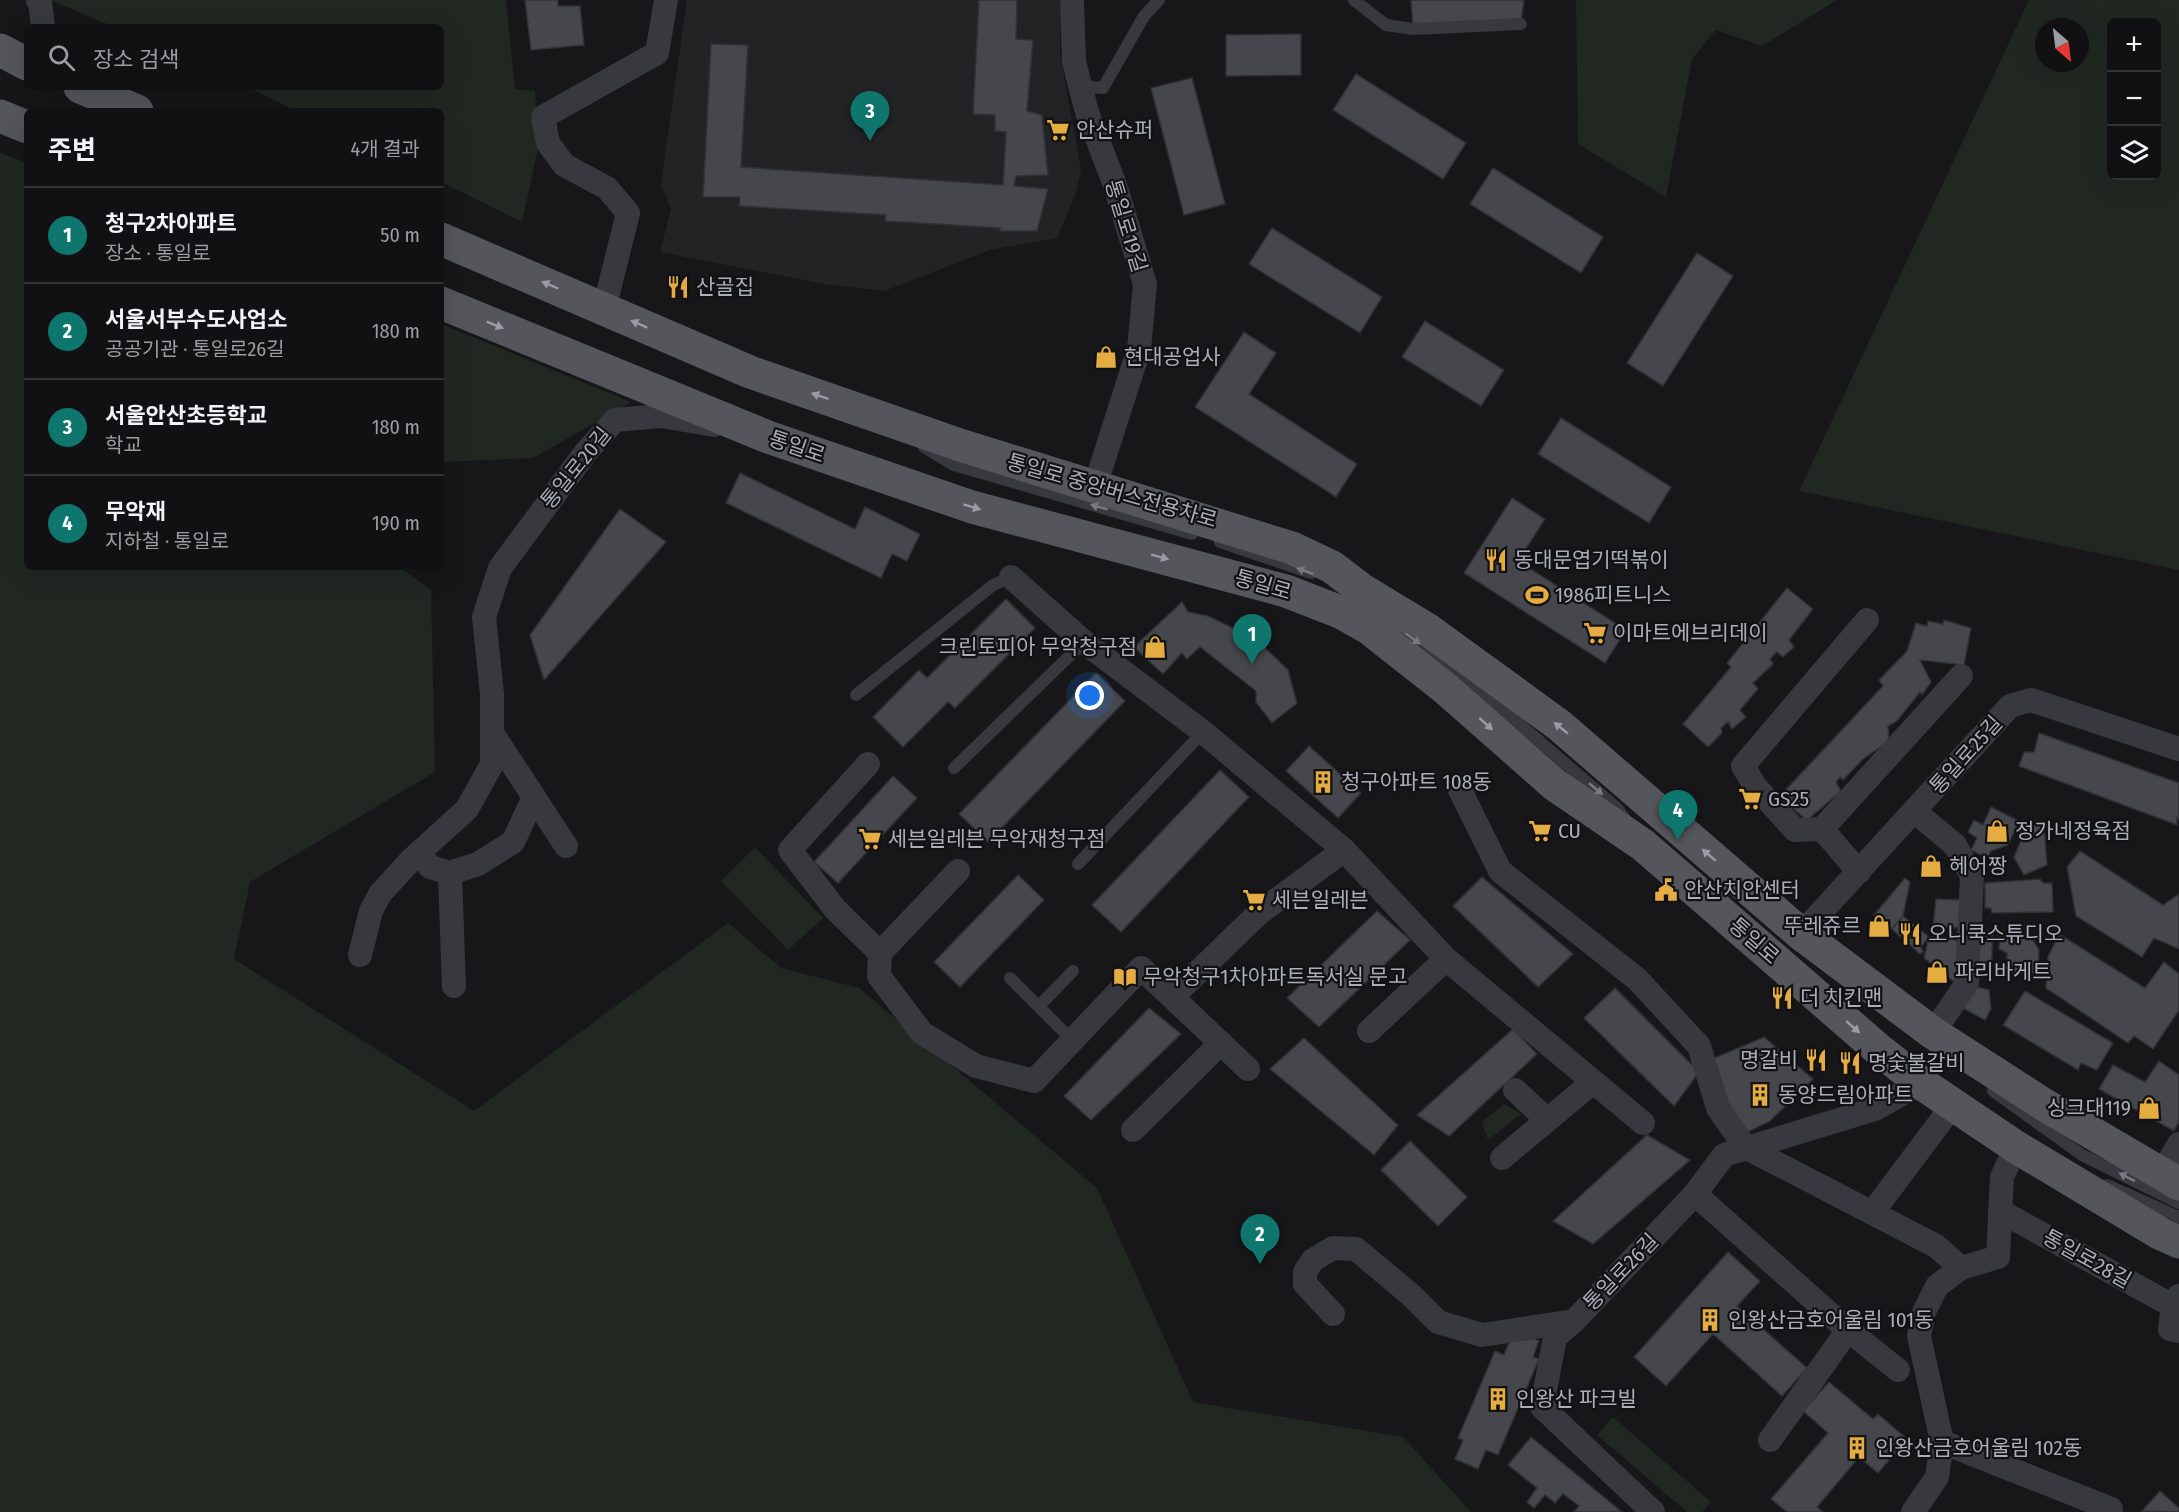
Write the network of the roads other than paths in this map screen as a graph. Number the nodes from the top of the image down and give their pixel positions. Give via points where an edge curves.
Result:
1 (38, 0) edge
2 (666, 0) edge
3 (1072, 0) edge
4 (1159, 0) edge
5 (1354, 0) edge
6 (43, 24) edge
7 (1521, 24) dead end
8 (0, 50) edge
9 (24, 62) edge
10 (1080, 86) junction
11 (87, 90) edge
12 (130, 108) edge
13 (0, 116) edge
14 (24, 126) edge
15 (444, 240) edge
16 (444, 304) edge
17 (604, 309) junction
18 (862, 410) junction
19 (1095, 486) junction
20 (930, 492) junction
21 (1011, 577) joint
22 (1357, 606) junction
23 (1867, 620) dead end
24 (1405, 633) dead end
25 (1084, 642) junction
26 (1961, 676) dead end
27 (856, 695) dead end
28 (1203, 732) junction
29 (492, 733) junction
30 (2179, 749) edge
31 (868, 764) dead end
32 (954, 768) dead end
33 (1460, 790) dead end
34 (534, 797) junction
35 (1914, 811) junction
36 (1822, 830) junction
37 (1643, 845) junction
38 (566, 846) dead end
39 (1344, 850) junction
40 (419, 853) junction
41 (1078, 864) dead end
42 (958, 871) dead end
43 (1859, 872) junction
44 (450, 873) junction
45 (1801, 934) junction
46 (880, 953) junction
47 (360, 955) dead end
48 (1446, 960) junction
49 (1073, 971) dead end
50 (1010, 978) dead end
51 (454, 986) dead end
52 (1172, 997) junction
53 (1039, 1006) junction
54 (1369, 1031) dead end
55 (1072, 1040) junction
56 (1221, 1043) junction
57 (1939, 1045) junction
58 (1248, 1069) dead end
59 (1593, 1082) junction
60 (1981, 1082) dead end
61 (1921, 1083) junction
62 (1515, 1090) dead end
63 (1953, 1105) junction
64 (1547, 1120) junction
65 (1643, 1123) dead end
66 (1133, 1130) dead end
67 (2179, 1144) edge
68 (1745, 1147) junction
69 (2024, 1151) junction
70 (1502, 1158) dead end
71 (2170, 1180) edge
72 (1695, 1194) junction
73 (2179, 1203) edge
74 (2000, 1211) junction
75 (1872, 1213) junction
76 (2179, 1217) edge
77 (2179, 1242) edge
78 (1961, 1268) junction
79 (1333, 1314) dead end
80 (2175, 1315) edge
81 (1574, 1321) junction
82 (1848, 1330) junction
83 (1898, 1370) dead end
84 (1770, 1440) dead end
85 (1942, 1442) junction
86 (2111, 1509) dead end
87 (1653, 1512) edge
88 (1913, 1512) edge

1 - 6 street
2 - 17 street via 657,54 543,117 548,143 564,165 607,188 628,213
3 - 10 street, 통일로19길 via 1074,62
4 - 10 lane via 1144,16 1103,88
5 - 7 lane via 1386,25 1413,29
8 - 9 main road
10 - 19 street, 통일로19길 via 1144,284 1139,349
11 - 12 main road
13 - 14 main road
17 -> 15 main road, 통일로
16 -> 20 main road, 통일로 via 768,437
18 -> 17 main road, 통일로 via 713,358
18 - 19 main road, 통일로
22 -> 18 lane, 통일로 중앙버스전용차로 via 1209,539 954,465
19 - 22 main road, 통일로 via 1292,548 1332,567
20 -> 22 main road, 통일로 via 972,507 1286,591
20 - 29 street, 통일로20길 via 923,506 723,426 661,416 615,420 586,452 500,568 484,617
21 - 25 street
21 - 27 lane via 993,585
22 -> 37 main road, 통일로 via 1370,629 1446,689 1555,785
45 -> 22 main road, 통일로 via 1559,725 1427,628
23 - 36 street via 1743,766 1755,786 1795,830
24 -> 37 lane via 1617,808
25 - 28 street
25 - 32 lane
26 - 36 street
28 - 39 street
28 - 41 lane
29 - 34 street
29 - 40 street, 통일로20길 via 492,764 467,810
30 - 35 street, 통일로25길 via 2031,700 2010,706
31 - 46 street via 790,850 835,909
33 - 68 street via 1500,871 1637,979 1699,1046 1718,1108
34 - 38 street
34 - 44 street via 513,842 478,864
35 - 43 street, 통일로25길
35 - 57 street via 1955,845 1972,876 1967,983
36 - 43 street
37 -> 61 main road, 통일로
39 - 48 street
39 - 52 street via 1258,914
40 - 44 street via 430,867
40 - 47 street, 통일로20길 via 380,894 371,911
42 - 46 street
43 - 45 street, 통일로25길
44 - 51 street
45 - 57 main road, 통일로
46 - 55 street via 879,976 922,1033 976,1066 1034,1081
48 - 54 street
48 - 59 street
49 - 53 lane
50 - 53 lane
52 - 55 street via 1141,968
52 - 56 street
53 - 55 lane
56 - 58 street
56 - 66 street
57 - 71 main road, 통일로
59 - 64 street
59 - 65 street
73 -> 60 lane via 2082,1155
61 - 63 main road, 통일로
61 - 68 street, 통일로26길 via 1875,1109
62 - 64 street
63 - 69 main road, 통일로
63 - 75 street
64 - 70 street
67 - 71 street
68 - 72 street, 통일로26길 via 1724,1155
68 - 75 street
69 - 74 street via 2002,1177
69 - 76 lane
69 - 77 main road, 통일로
72 - 81 street, 통일로26길
72 - 82 street
74 - 78 street via 1998,1257
74 - 80 street, 통일로28길
75 - 78 street via 1936,1246
78 - 85 street via 1937,1286 1924,1312 1919,1336
79 - 81 street, 통일로26길 via 1305,1284 1305,1272 1313,1260 1333,1248 1356,1249 1438,1322 1482,1335
81 - 87 street via 1555,1336 1542,1407
82 - 83 street
82 - 84 street
85 - 86 street
85 - 88 street via 1937,1477

